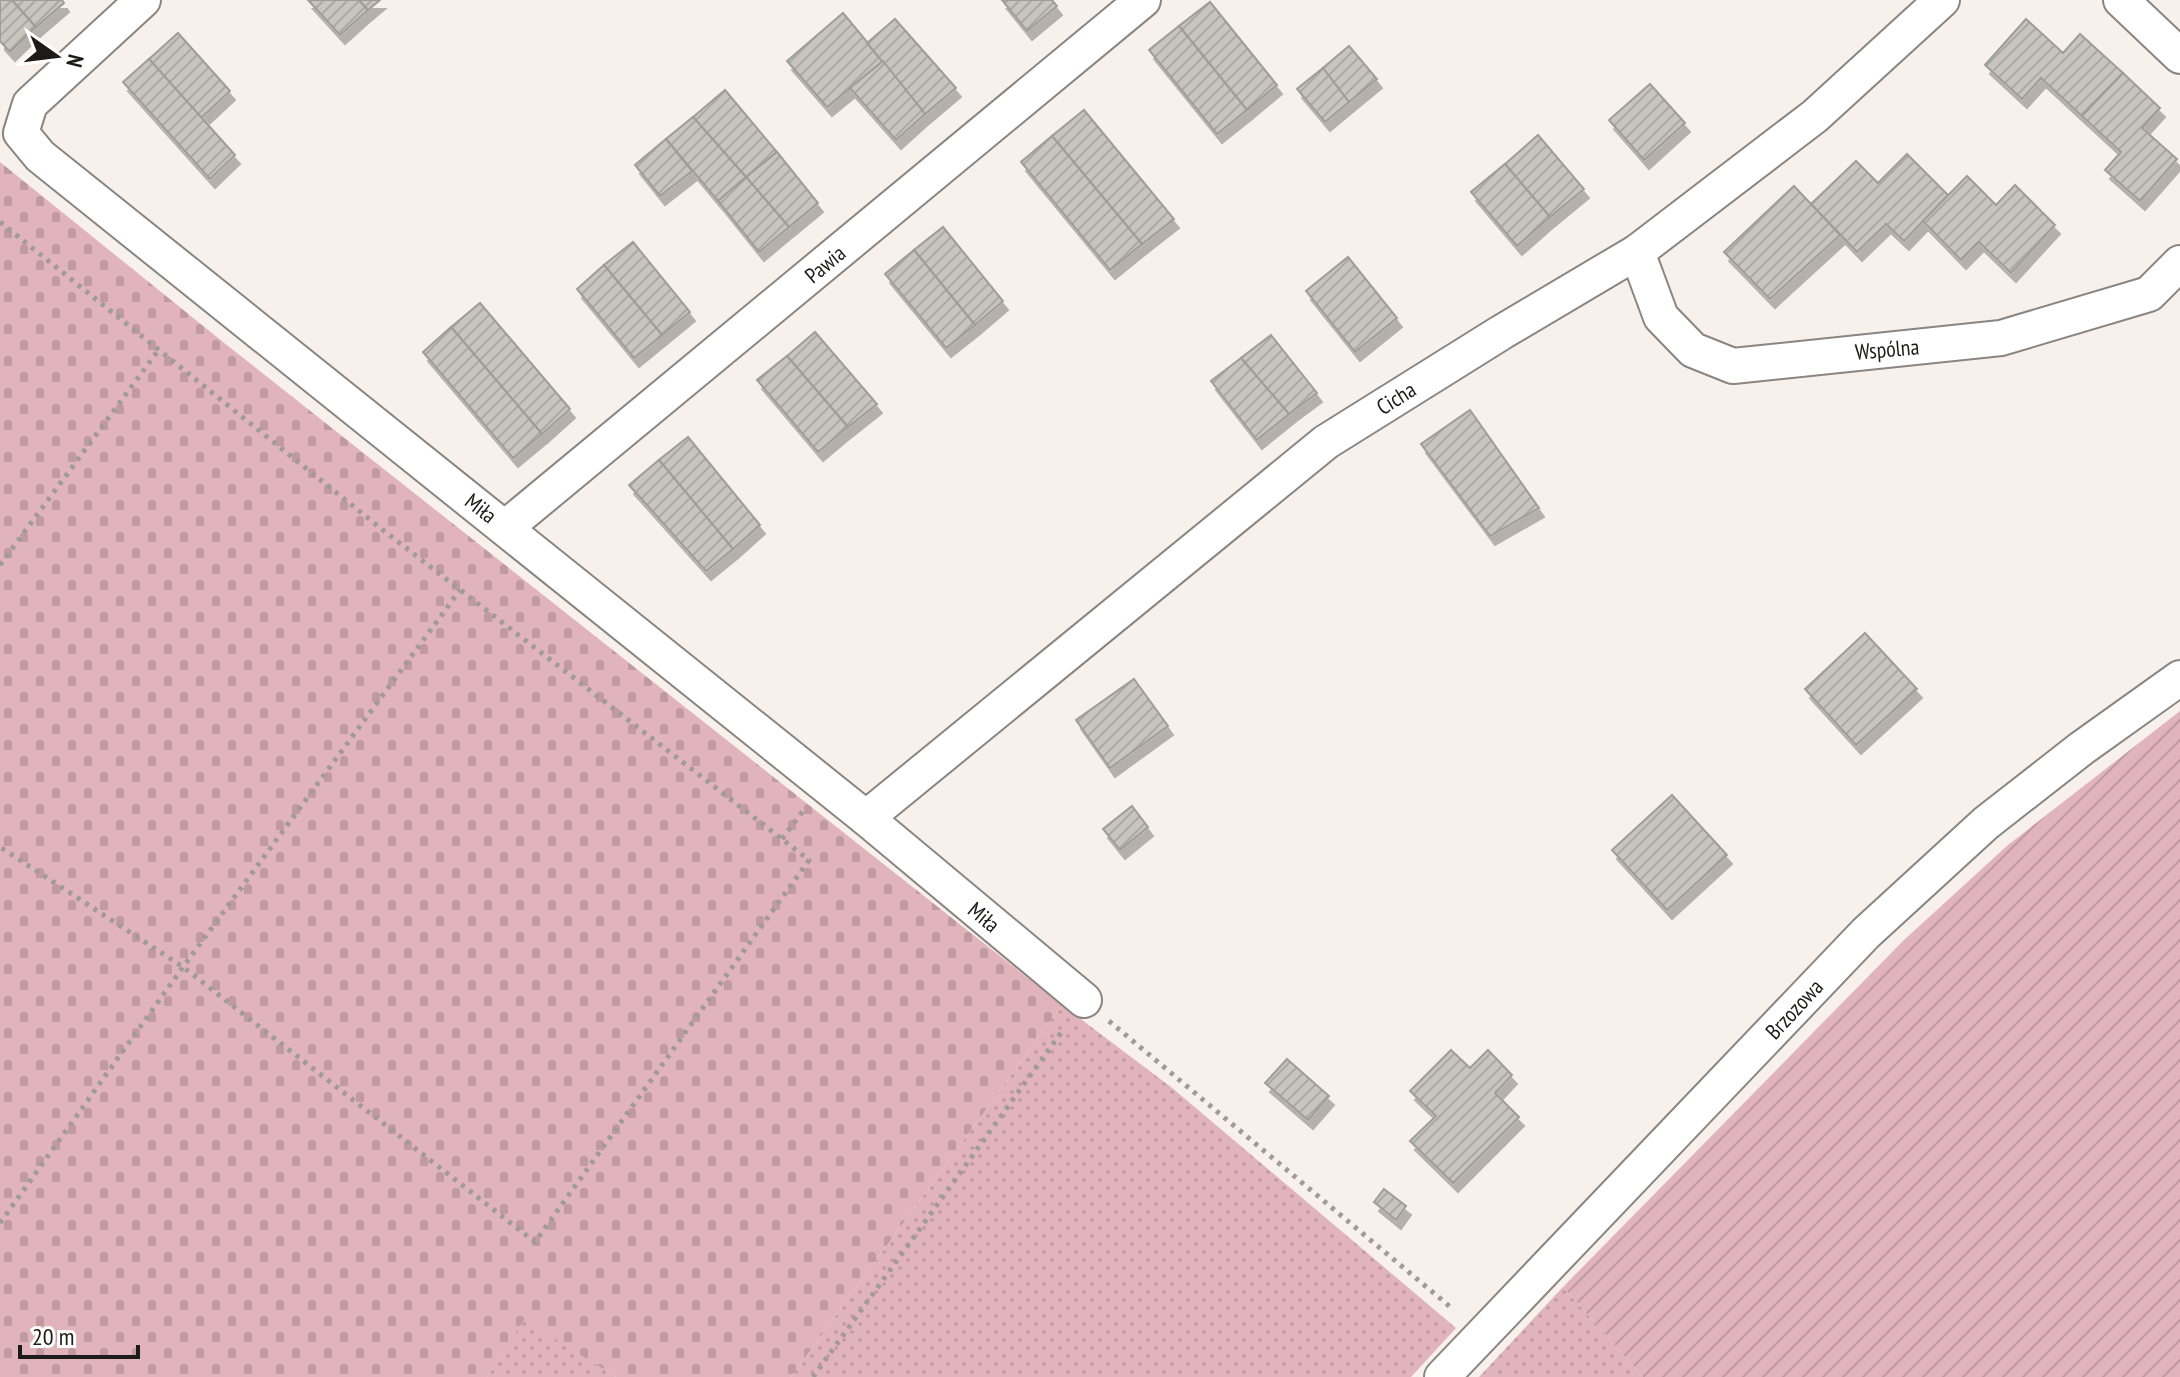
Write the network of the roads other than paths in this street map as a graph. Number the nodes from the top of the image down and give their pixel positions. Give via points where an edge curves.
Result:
1 (143, 0) edge
2 (1143, 0) edge
3 (1942, 0) edge
4 (2121, 0) edge
5 (2180, 56) edge
6 (1637, 252) junction
7 (2180, 263) edge
8 (505, 528) junction
9 (2180, 678) edge
10 (866, 818) junction
11 (1084, 1000) road end
12 (1442, 1377) edge

1 - 8 street, Miła via 30,104 21,133 75,185
2 - 8 street, Pawia
3 - 6 street, Cicha via 1815,116
4 - 5 street
6 - 7 street, Wspólna via 1661,317 1693,350 1733,366 2001,338 2149,294
6 - 10 street, Cicha via 1326,442
8 - 10 street, Miła
9 - 12 street, Brzozowa via 1986,823 1866,933
10 - 11 street, Miła

